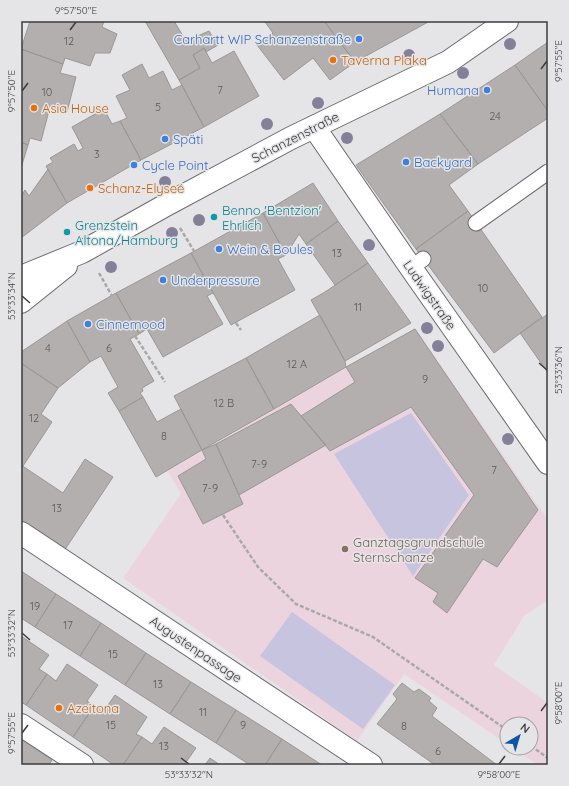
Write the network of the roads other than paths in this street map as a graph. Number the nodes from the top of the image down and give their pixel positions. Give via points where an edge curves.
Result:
1 (507, 21) edge
2 (314, 127) junction
3 (548, 174) edge
4 (476, 223) dead end
5 (82, 252) junction
6 (21, 277) edge
7 (21, 302) edge
8 (548, 463) edge
9 (21, 533) edge
10 (21, 725) edge
11 (82, 765) edge
12 (371, 765) edge

1 - 2 street, Schanzenstraße via 448,62
2 - 5 street, Schanzenstraße
2 - 8 street, Ludwigstraße via 417,263
3 - 4 lane
5 - 6 street, Schanzenstraße
5 - 7 street, Schanzenstraße
9 - 12 street, Augustenpassage
10 - 11 street

